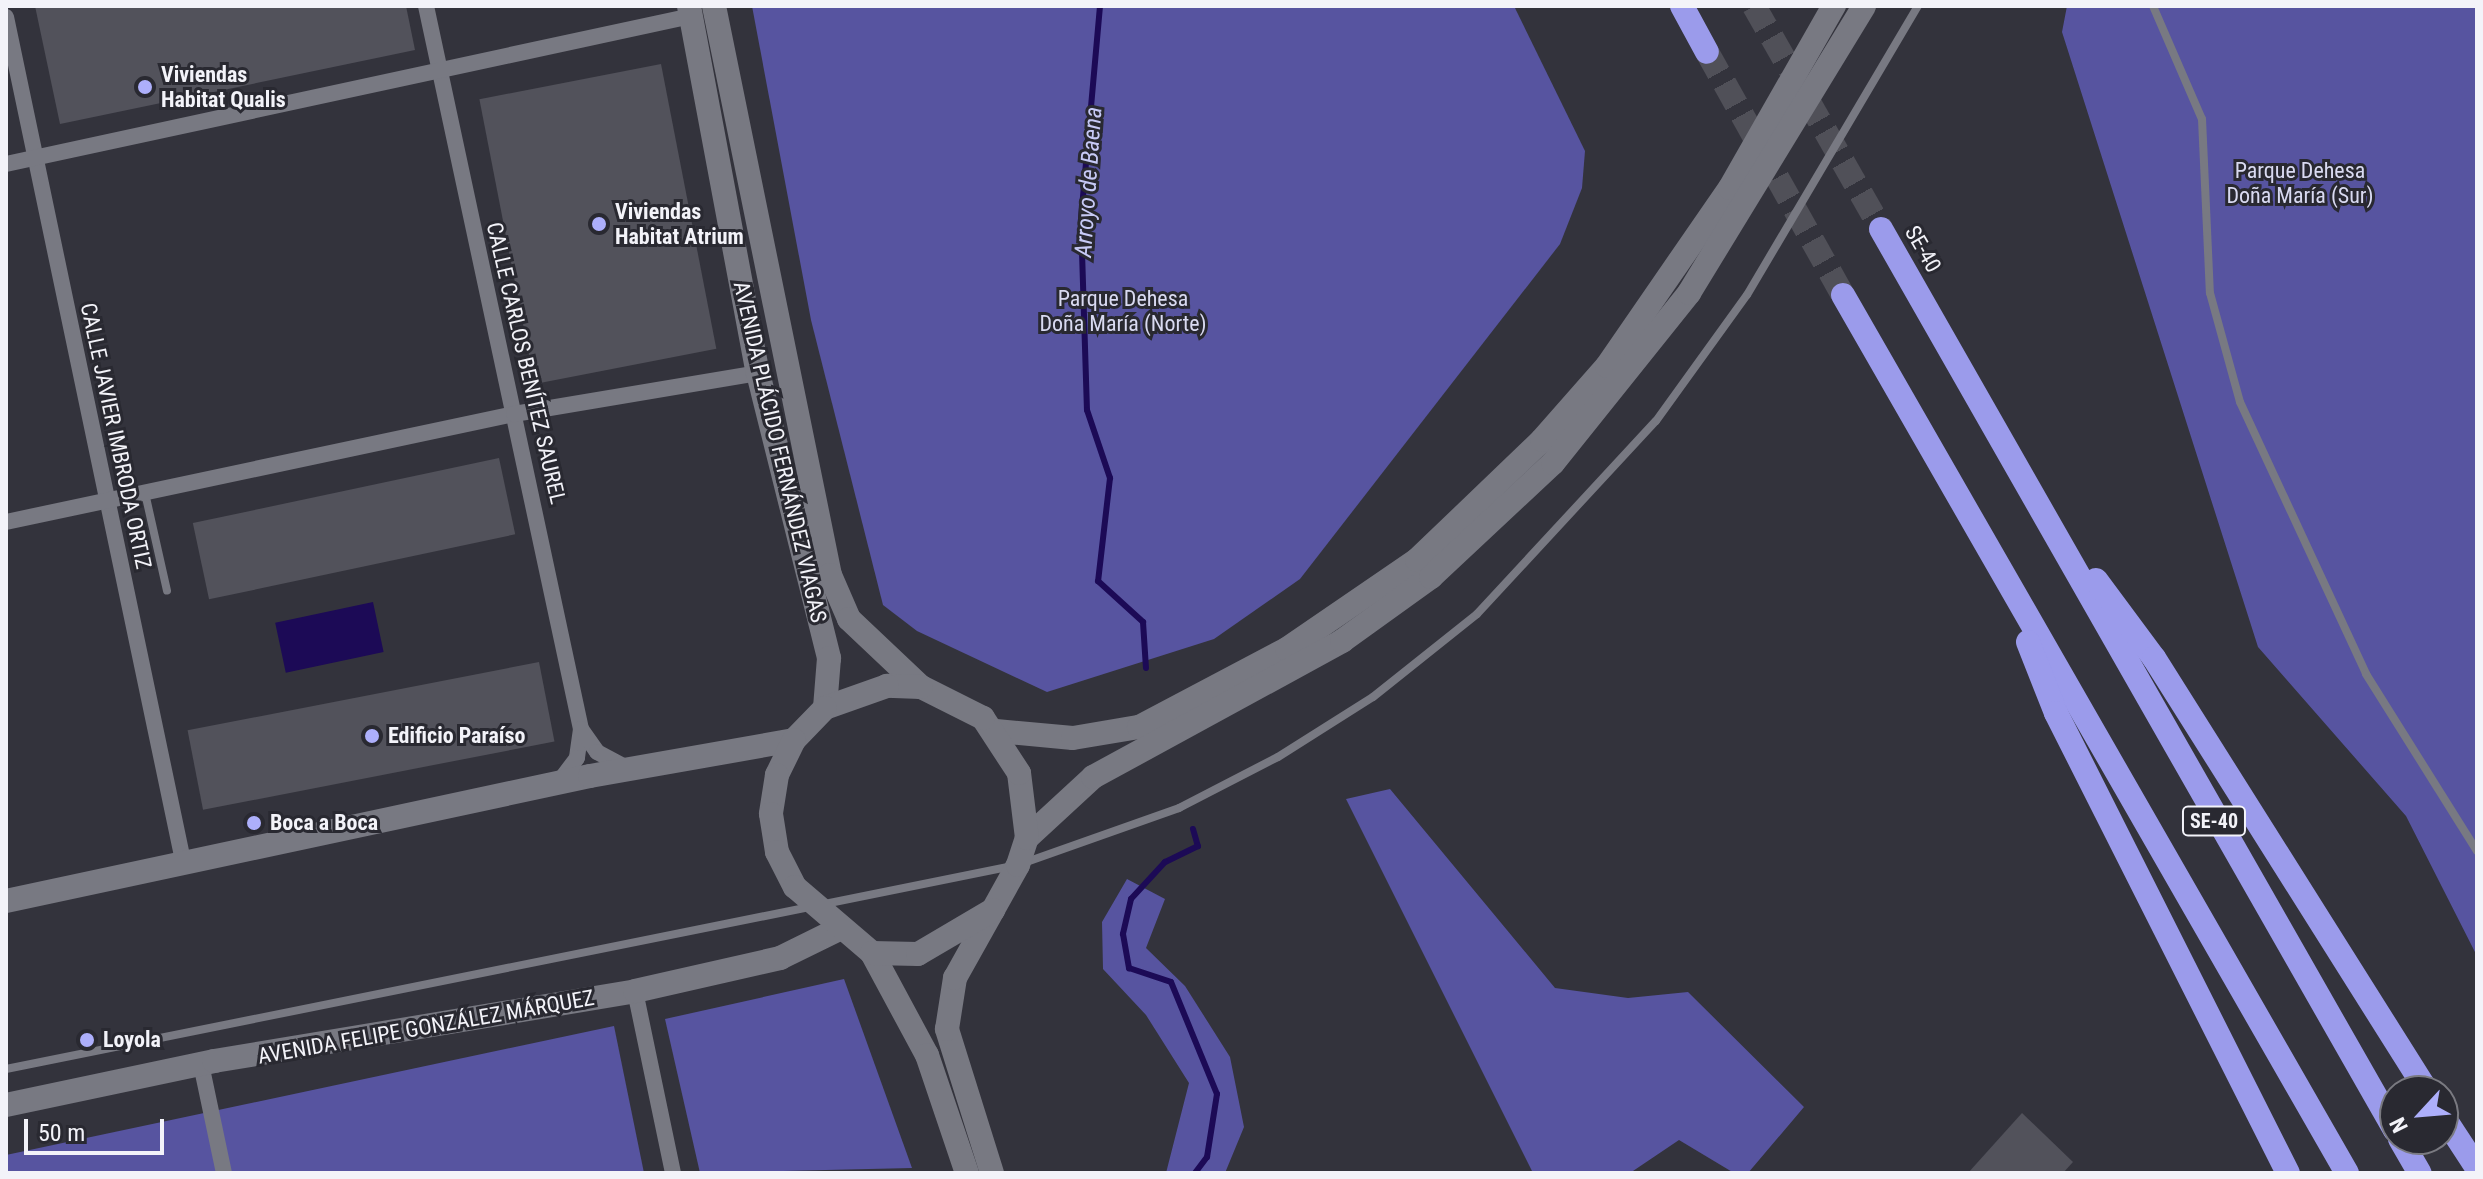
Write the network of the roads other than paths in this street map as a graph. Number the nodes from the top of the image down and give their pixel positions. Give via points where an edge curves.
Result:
1 (426, 6) edge
2 (714, 6) edge
3 (1682, 6) edge
4 (1834, 6) edge
5 (1864, 6) edge
6 (1918, 6) edge
7 (2153, 6) edge
8 (690, 11) edge
9 (6, 17) edge
10 (1707, 52) tunnel mouth
11 (440, 72) junction
12 (36, 158) junction
13 (6, 164) edge
14 (1881, 229) tunnel mouth
15 (1843, 295) tunnel mouth
16 (758, 373) junction
17 (514, 414) junction
18 (145, 493) junction
19 (107, 501) junction
20 (2041, 506) junction
21 (6, 522) edge
22 (1997, 561) junction
23 (167, 591) dead end
24 (921, 687) junction
25 (825, 708) junction
26 (581, 729) junction
27 (996, 731) junction
28 (794, 740) junction
29 (630, 769) junction
30 (558, 783) junction
31 (1027, 838) junction
32 (2477, 851) edge
33 (184, 865) junction
34 (1018, 865) junction
35 (6, 901) edge
36 (813, 908) junction
37 (993, 910) junction
38 (839, 929) junction
39 (872, 953) junction
40 (635, 991) junction
41 (201, 1064) junction
42 (6, 1069) edge
43 (2417, 1075) edge
44 (2379, 1102) edge
45 (6, 1105) edge
46 (2459, 1140) edge
47 (2409, 1155) edge
48 (2477, 1168) edge
49 (224, 1173) edge
50 (673, 1173) edge
51 (967, 1173) edge
52 (992, 1173) edge
53 (2288, 1173) edge
54 (2347, 1173) edge
55 (2420, 1173) edge

1 - 11 street, CALLE CARLOS BENÍTEZ SAUREL
2 - 24 main road, AVENIDA PLÁCIDO FERNÁNDEZ VIAGAS via 830,575 849,619
3 - 10 highway
4 - 27 main road via 1730,188 1607,366 1542,440 1417,560 1287,649 1139,727 1073,738
5 - 31 main road via 1741,213 1613,394 1553,463 1431,577 1299,670 1093,777
6 - 34 lane via 1747,295 1656,421 1550,543 1477,614 1373,697 1195,801
7 - 32 lane via 2202,119 2210,293 2240,402 2366,674
8 - 11 street
8 - 16 main road, AVENIDA PLÁCIDO FERNÁNDEZ VIAGAS
9 - 12 street, CALLE JAVIER IMBRODA ORTIZ
11 - 12 street
11 - 17 street, CALLE CARLOS BENÍTEZ SAUREL
12 - 13 street
12 - 19 street, CALLE JAVIER IMBRODA ORTIZ
14 - 20 highway, SE-40 / SE-40
15 - 22 highway, SE-40 / SE-40
16 - 17 street
16 - 25 main road, AVENIDA PLÁCIDO FERNÁNDEZ VIAGAS via 829,658
17 - 18 street
17 - 26 street, CALLE CARLOS BENÍTEZ SAUREL
18 - 19 street
18 - 23 lane
19 - 21 street
19 - 33 street, CALLE JAVIER IMBRODA ORTIZ
20 - 43 highway via 2154,658
20 - 44 highway, SE-40 / SE-40
22 - 53 highway via 2056,713
22 - 54 highway, SE-40 / SE-40
24 - 25 main road via 854,693
24 - 27 main road via 954,699
25 - 28 main road
26 - 29 street via 597,752
26 - 30 street, CALLE CARLOS BENÍTEZ SAUREL via 577,758
27 - 31 main road via 1019,773
28 - 29 main road
28 - 36 main road via 777,775 771,814 777,852
29 - 30 main road
30 - 33 main road
31 - 34 main road
33 - 35 main road
34 - 36 lane
34 - 37 main road
36 - 38 main road
36 - 42 lane
37 - 39 main road via 918,954
37 - 52 main road via 955,978 947,1029
38 - 39 main road
38 - 40 main road, AVENIDA FELIPE GONZÁLEZ MÁRQUEZ via 780,958
39 - 51 main road via 927,1055
40 - 41 main road, AVENIDA FELIPE GONZÁLEZ MÁRQUEZ
40 - 50 street
41 - 45 main road, AVENIDA FELIPE GONZÁLEZ MÁRQUEZ
41 - 49 street
46 - 48 highway
47 - 55 highway

